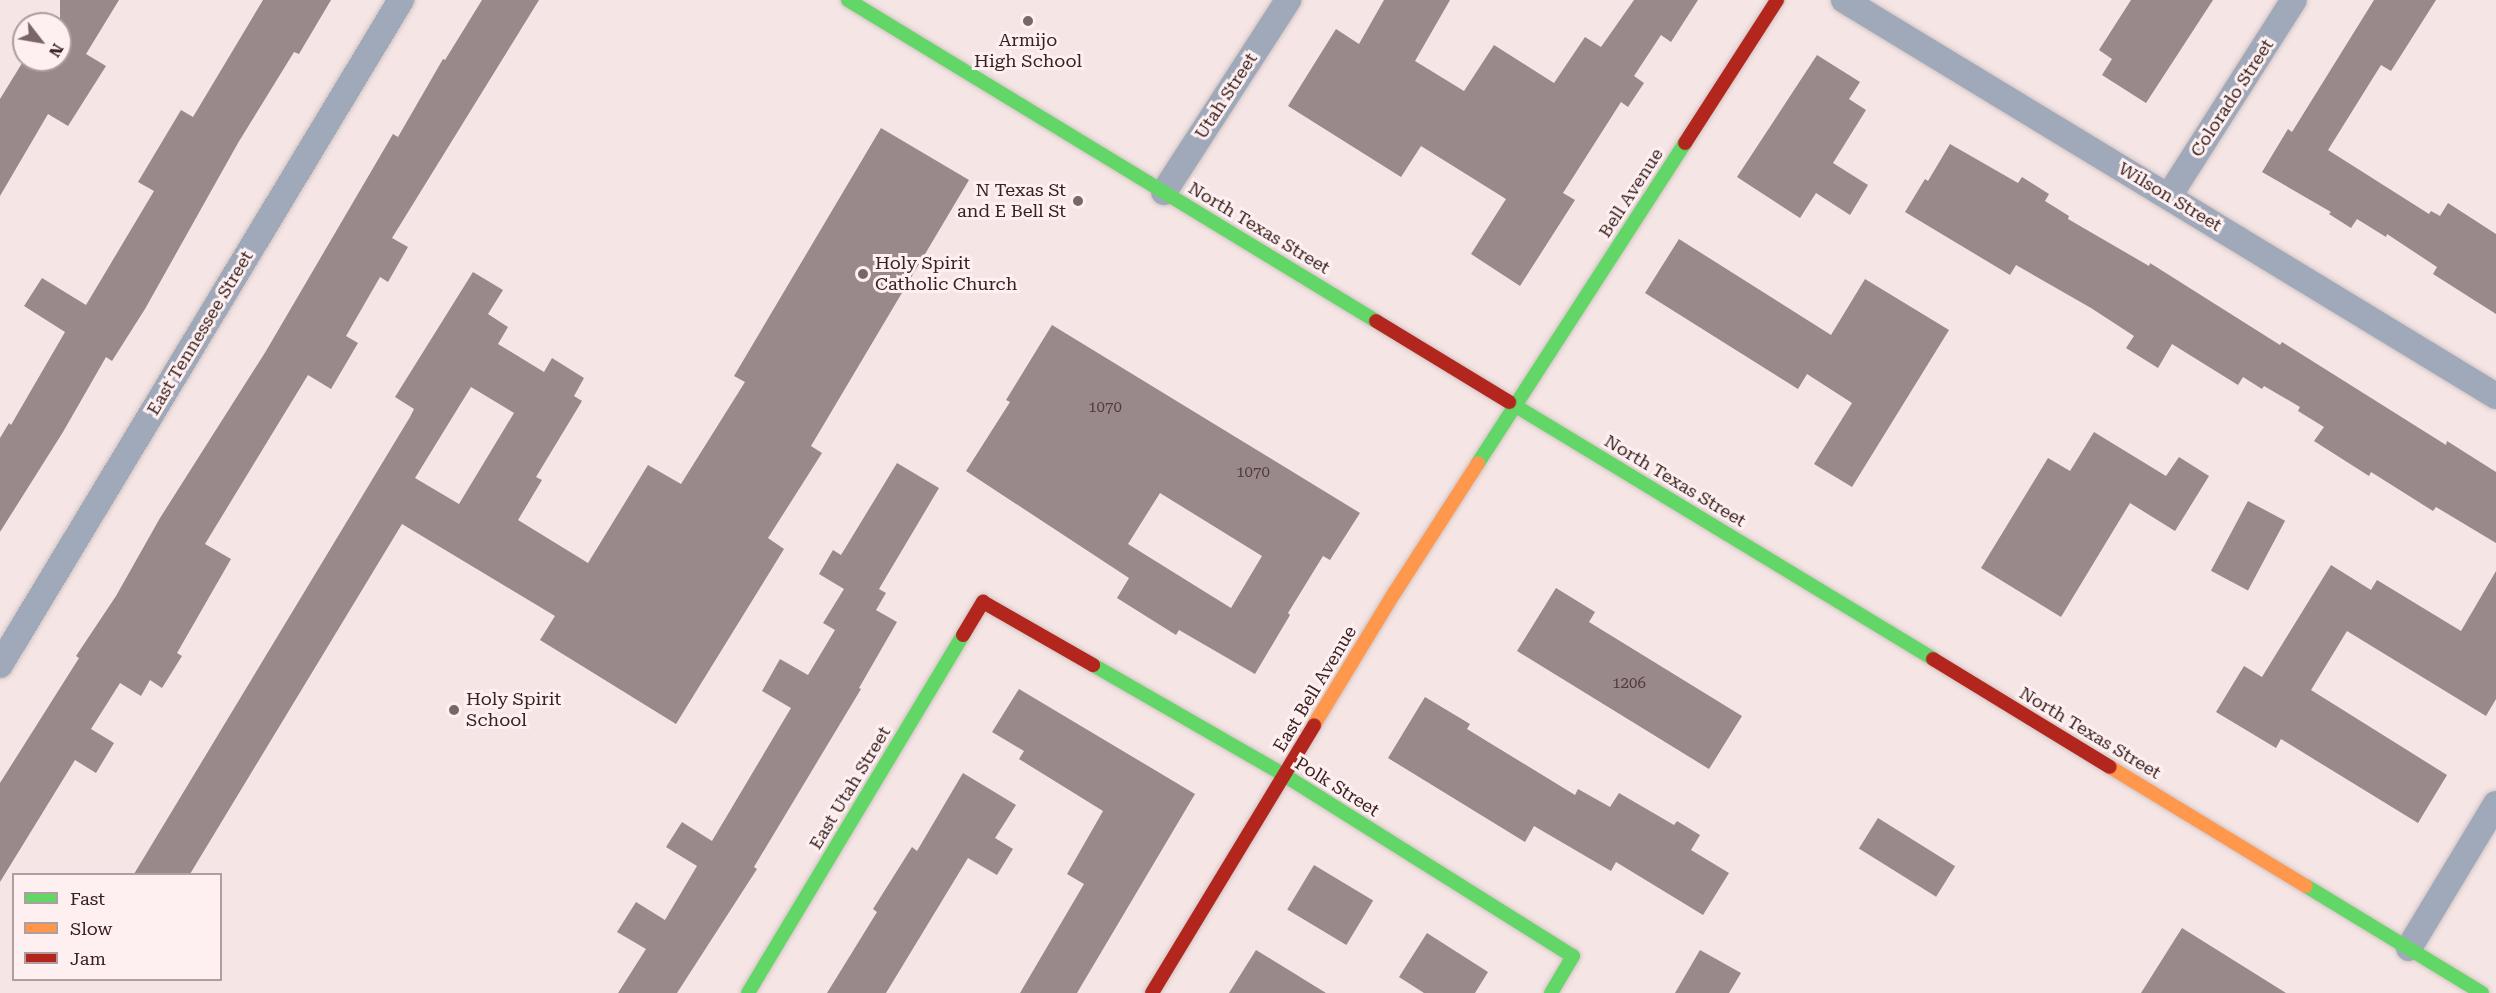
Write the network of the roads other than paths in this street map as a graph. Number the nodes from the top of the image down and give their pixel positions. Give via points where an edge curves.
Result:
1 (401, 0) edge
2 (848, 0) edge
3 (1288, 0) edge
4 (1777, 0) edge
5 (1844, 0) edge
6 (2294, 0) edge
7 (1164, 192) junction
8 (2169, 196) junction
9 (2496, 396) edge
10 (1514, 406) junction
11 (983, 602) joint
12 (0, 665) edge
13 (1284, 775) junction
14 (2496, 804) edge
15 (2409, 948) junction
16 (2474, 991) edge
17 (748, 993) edge
18 (1152, 993) edge
19 (1551, 993) edge

1 - 12 street, East Tennessee Street
2 - 7 street, North Texas Street
3 - 7 street, Utah Street
4 - 10 street, Bell Avenue
5 - 8 street, Wilson Street
6 - 8 street, Colorado Street
7 - 10 street, North Texas Street
8 - 9 street, Wilson Street
10 - 13 street, East Bell Avenue
10 - 15 street, North Texas Street
11 - 13 street, Polk Street
11 - 17 street, East Utah Street
13 - 18 street, East Bell Avenue
13 - 19 street, Polk Street via 1573,956
14 - 15 street
15 - 16 street, North Texas Street

